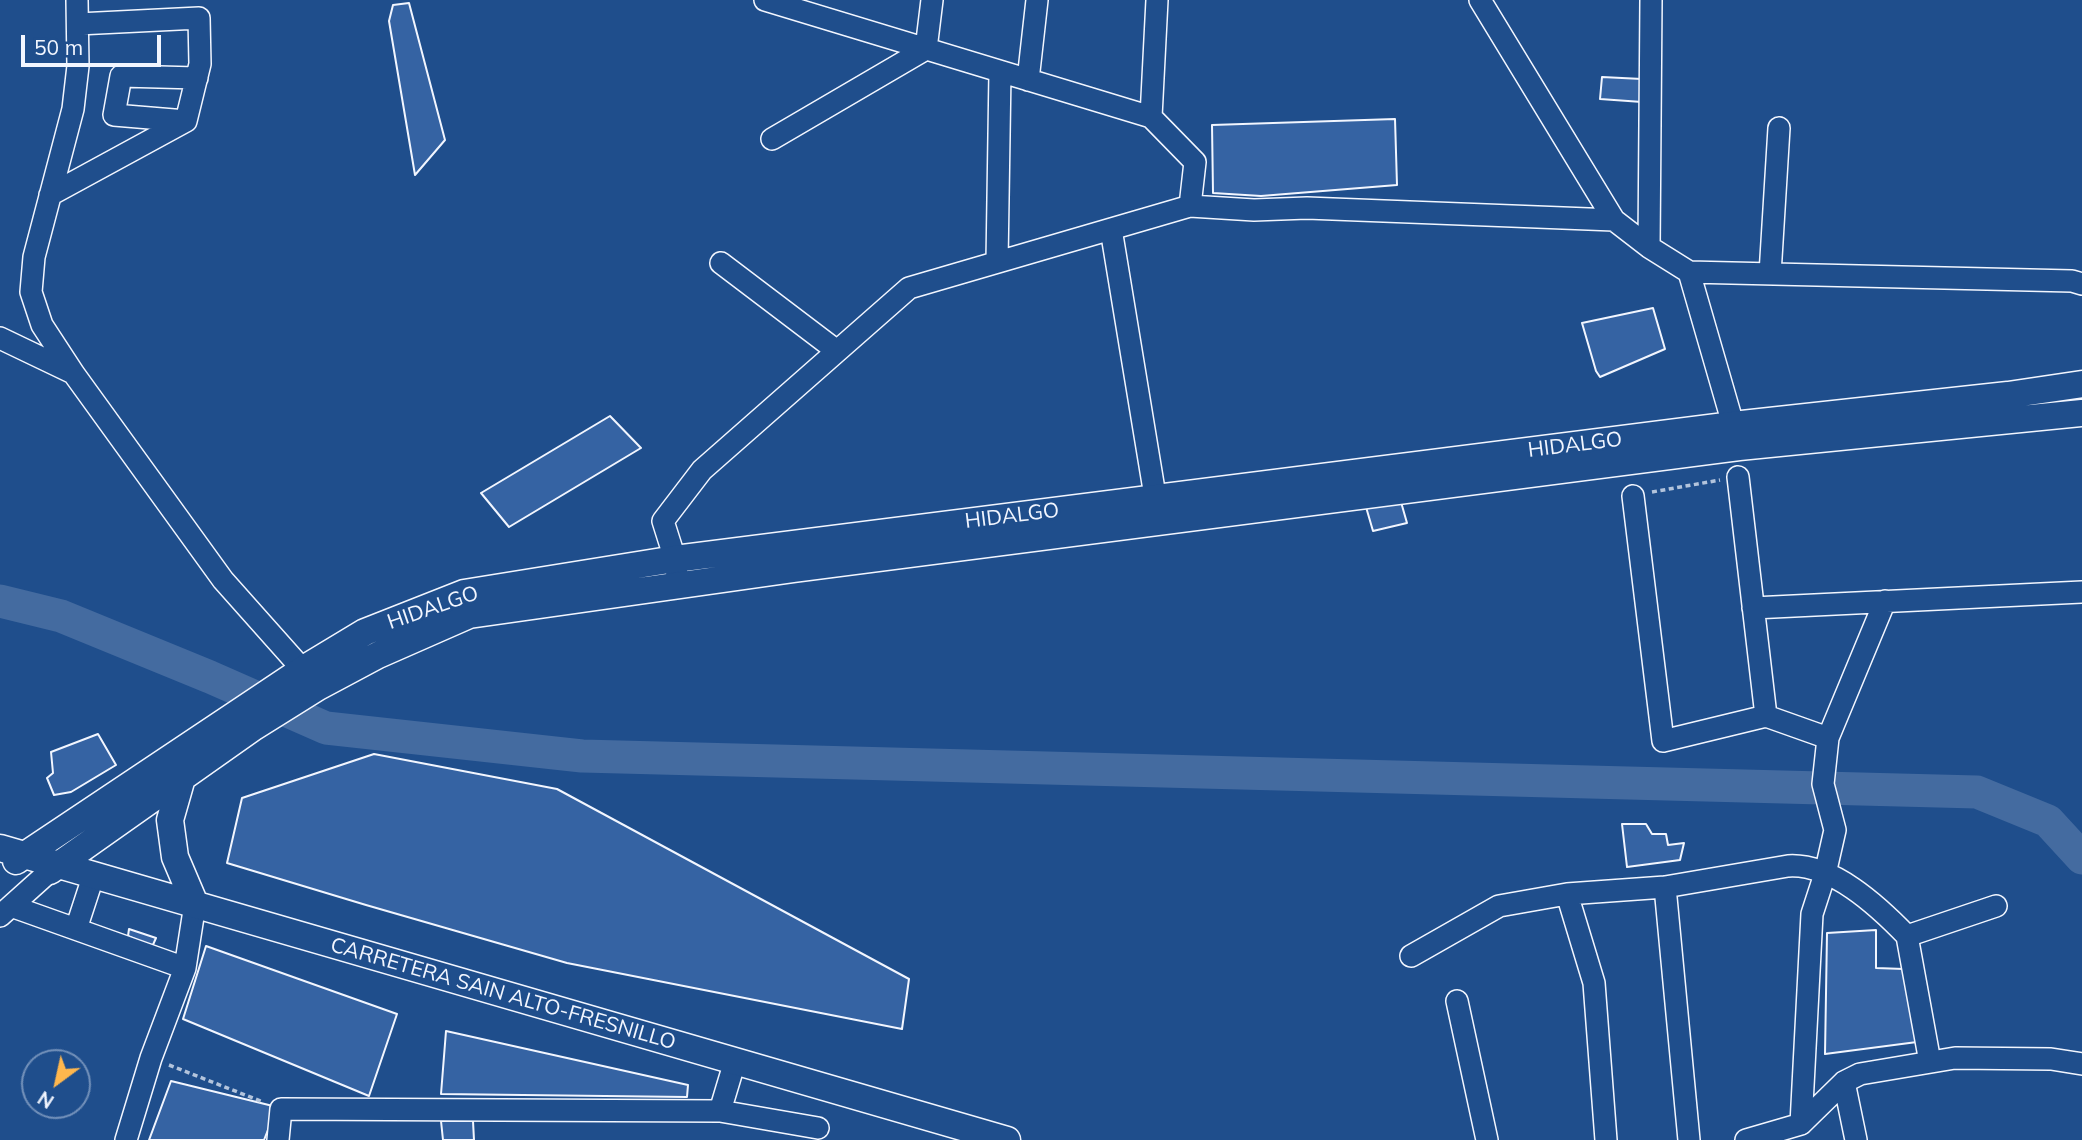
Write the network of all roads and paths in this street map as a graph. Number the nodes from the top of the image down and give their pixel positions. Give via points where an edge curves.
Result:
1 (77, 0) edge
2 (765, 0) edge
3 (932, 0) edge
4 (1037, 0) edge
5 (1157, 0) edge
6 (1480, 0) edge
7 (1651, 0) edge
8 (78, 24) junction
9 (926, 49) junction
10 (1000, 72) junction
11 (197, 78) junction
12 (1028, 80) junction
13 (1151, 117) junction
14 (186, 121) junction
15 (1779, 128) dead end
16 (772, 139) dead end
17 (50, 195) junction
18 (1190, 206) junction
19 (1614, 220) junction
20 (1111, 229) junction
21 (1649, 247) junction
22 (997, 262) junction
23 (721, 264) dead end
24 (1689, 272) junction
25 (1770, 274) junction
26 (2082, 284) edge
27 (0, 338) edge
28 (837, 351) junction
29 (74, 374) junction
30 (2082, 384) edge
31 (2082, 413) edge
32 (1736, 436) junction
33 (1738, 477) joint
34 (1633, 496) joint
35 (1157, 510) junction
36 (676, 572) junction
37 (2082, 592) edge
38 (1885, 601) junction
39 (1753, 608) junction
40 (304, 683) junction
41 (1766, 716) junction
42 (246, 720) junction
43 (1828, 738) junction
44 (182, 778) junction
45 (10, 855) edge
46 (55, 868) junction
47 (1825, 874) junction
48 (93, 879) junction
49 (1665, 887) junction
50 (1567, 894) junction
51 (1996, 906) dead end
52 (194, 908) junction
53 (5, 911) edge
54 (76, 929) junction
55 (1907, 936) junction
56 (1411, 956) dead end
57 (185, 968) junction
58 (1457, 1001) dead end
59 (152, 1058) junction
60 (1930, 1062) junction
61 (733, 1065) junction
62 (2082, 1065) edge
63 (1844, 1082) junction
64 (281, 1109) junction
65 (720, 1111) junction
66 (1801, 1124) junction
67 (818, 1128) dead end
68 (126, 1140) edge
69 (278, 1140) edge
70 (978, 1140) edge
71 (1007, 1140) edge
72 (1487, 1140) edge
73 (1606, 1140) edge
74 (1689, 1140) edge
75 (1746, 1140) edge
76 (1856, 1140) edge

1 - 8 street
2 - 9 street
3 - 9 street
4 - 12 street
5 - 13 street
6 - 19 street
7 - 21 street
8 - 11 street via 199,18
8 - 17 street via 73,109
9 - 10 street
9 - 16 street
10 - 12 street
10 - 22 street
11 - 14 street
11 - 14 street via 121,76 114,115
12 - 13 street
13 - 18 street via 1195,162
14 - 17 street
15 - 25 street
17 - 29 street via 34,257 32,292 42,325
18 - 19 street
18 - 20 street
19 - 21 street
20 - 22 street
20 - 35 street
21 - 24 street
22 - 28 street via 909,288
23 - 28 street
24 - 25 street
24 - 32 street
25 - 26 street
27 - 29 street
28 - 36 street via 702,470 663,521
29 - 40 street
30 - 32 main road, HIDALGO
31 - 32 main road, HIDALGO
32 - 35 main road, HIDALGO
33 - 34 path
33 - 39 street
34 - 41 street via 1663,741
35 - 36 main road, HIDALGO
36 - 40 main road, HIDALGO via 469,615
37 - 38 street
38 - 39 street
38 - 43 street
39 - 41 street
40 - 42 main road, HIDALGO
41 - 43 street
42 - 44 main road, HIDALGO
42 - 45 main road, HIDALGO
43 - 47 street via 1823,785 1835,830
44 - 46 main road, HIDALGO
44 - 52 main road via 170,820 174,857
45 - 46 main road
46 - 48 main road
46 - 53 street
47 - 49 street via 1801,865 1788,866
47 - 55 street via 1858,892
47 - 66 street via 1812,915
48 - 52 main road
48 - 54 street
49 - 50 street
49 - 74 street
50 - 56 street via 1499,906
50 - 73 street via 1594,982
51 - 55 street
52 - 57 street
52 - 61 main road
53 - 54 street
54 - 57 street
55 - 60 street
57 - 59 street
58 - 72 street
59 - 64 path
59 - 68 street
60 - 62 street via 2051,1059
60 - 63 street via 1860,1074
61 - 65 street
61 - 70 main road
61 - 71 main road
63 - 66 street
63 - 76 street
64 - 65 street
64 - 69 street
65 - 67 street
66 - 75 street

